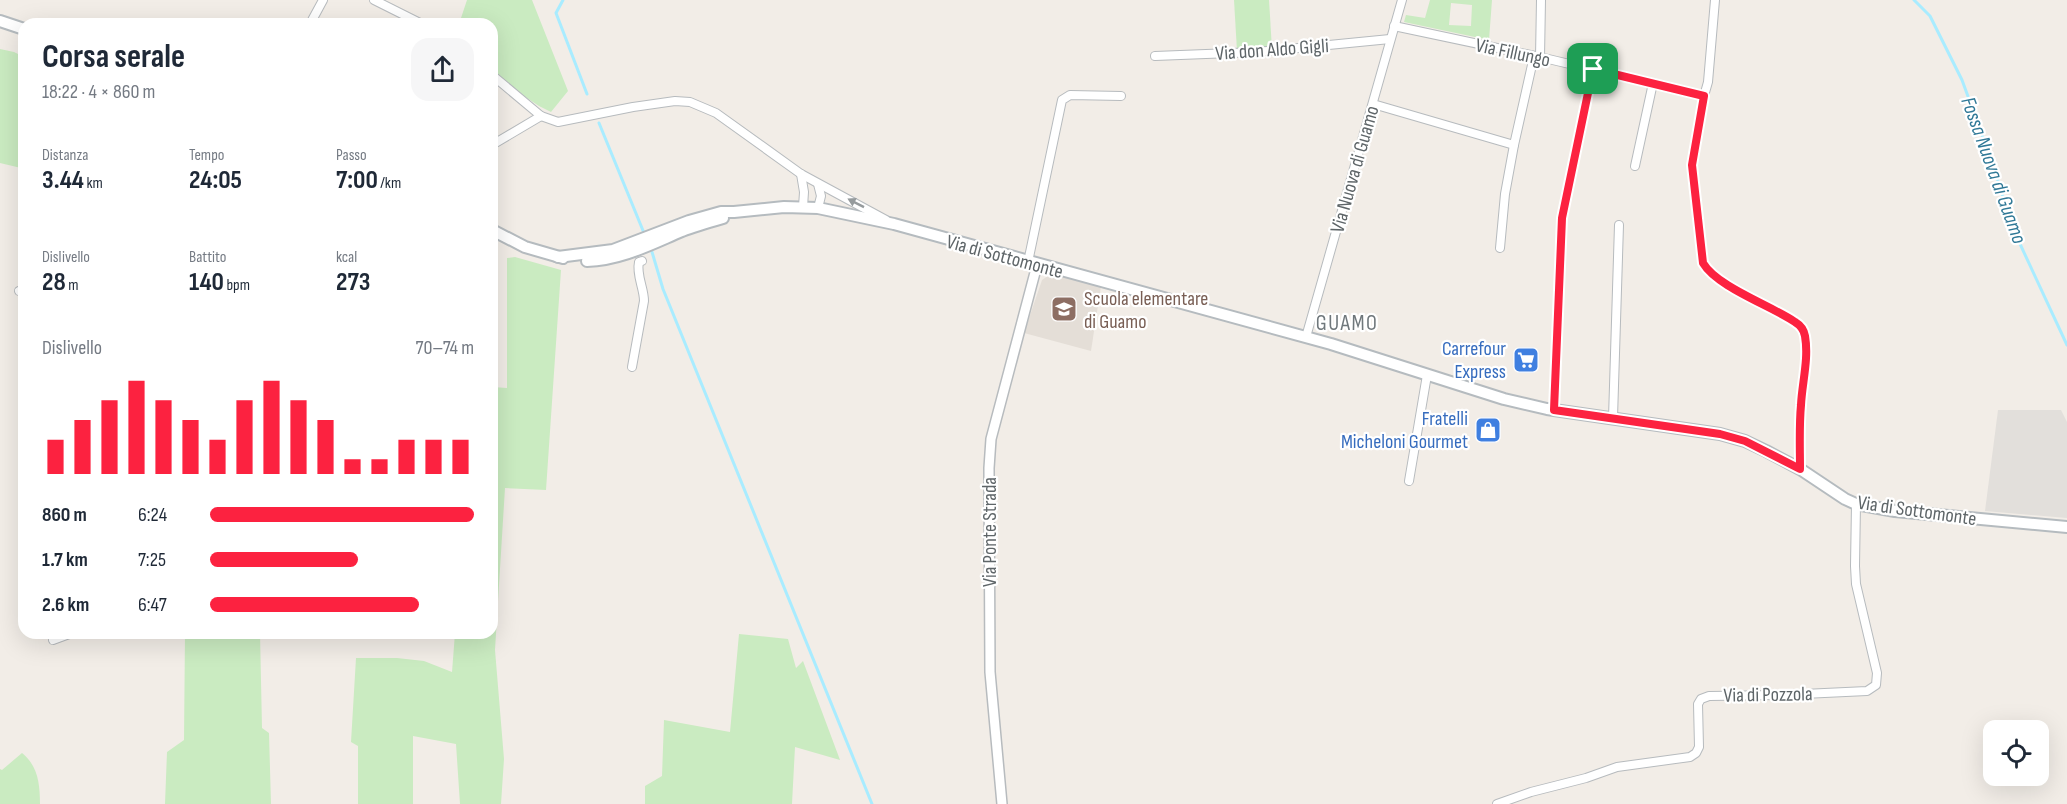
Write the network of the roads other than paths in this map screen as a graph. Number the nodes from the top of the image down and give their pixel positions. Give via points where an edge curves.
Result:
1 (323, 0) edge
2 (374, 0) edge
3 (1402, 0) edge
4 (1541, 0) edge
5 (1715, 0) edge
6 (313, 18) edge
7 (410, 18) edge
8 (0, 21) edge
9 (1394, 26) junction
10 (18, 27) edge
11 (1390, 39) junction
12 (1155, 56) dead end
13 (1537, 57) junction
14 (1593, 69) junction
15 (498, 80) edge
16 (1653, 83) junction
17 (1121, 96) dead end
18 (1704, 96) junction
19 (1373, 104) junction
20 (541, 116) junction
21 (498, 141) edge
22 (1514, 145) junction
23 (1635, 166) dead end
24 (801, 174) junction
25 (818, 183) junction
26 (803, 207) junction
27 (818, 208) junction
28 (734, 212) junction
29 (892, 224) junction
30 (1619, 225) dead end
31 (498, 233) edge
32 (648, 246) junction
33 (1500, 248) dead end
34 (558, 257) junction
35 (1032, 264) junction
36 (1306, 337) junction
37 (632, 367) dead end
38 (1427, 375) junction
39 (1554, 410) junction
40 (1613, 418) junction
41 (1800, 469) junction
42 (1409, 481) dead end
43 (1856, 504) junction
44 (2067, 527) edge
45 (1002, 804) edge
46 (1497, 804) edge

1 - 6 street
2 - 7 street
3 - 9 street, Via Nuova di Guamo
4 - 13 street
5 - 18 street
8 - 10 main road
9 - 11 street, Via Nuova di Guamo
9 - 13 street, Via Fillungo
11 - 12 street, Via don Aldo Gigli via 1257,52
11 - 19 street, Via Nuova di Guamo
13 - 14 street, Via Fillungo
13 - 22 street
14 - 16 street, Via Fillungo
14 - 39 street via 1562,218
15 - 20 street
16 - 18 street, Via Fillungo
16 - 23 street
17 - 35 street via 1070,95 1062,100
18 - 41 street via 1692,165 1703,263 1712,273 1802,328 1805,353
19 - 22 street
19 - 36 street, Via Nuova di Guamo
20 - 21 street
20 - 24 street via 558,122 633,107 690,102 716,113
22 - 33 street
24 - 25 street
24 - 26 street
25 - 27 street
29 -> 25 street
26 - 27 main road, Via di Sottomonte
26 - 28 main road, Via di Sottomonte
27 - 29 main road, Via di Sottomonte
28 - 32 main road, Via di Sottomonte
28 - 34 main road, Via di Sottomonte via 704,216 613,250
29 - 35 main road, Via di Sottomonte
30 - 40 street
31 - 34 main road, Via di Sottomonte via 525,248
32 - 34 main road, Via di Sottomonte via 603,260
32 - 37 street via 648,255 639,262 644,301
35 - 36 main road, Via di Sottomonte
35 - 45 street, Via Ponte Strada via 991,439 989,468 990,672
36 - 38 main road, Via di Sottomonte
38 - 39 main road, Via di Sottomonte
38 - 42 street
39 - 40 main road, Via di Sottomonte
40 - 41 main road, Via di Sottomonte via 1720,434 1745,441
41 - 43 main road, Via di Sottomonte
43 - 44 main road, Via di Sottomonte
43 - 46 street, Via di Pozzola via 1856,584 1877,673 1876,685 1867,691 1709,696 1698,704 1699,747 1690,757 1617,767

